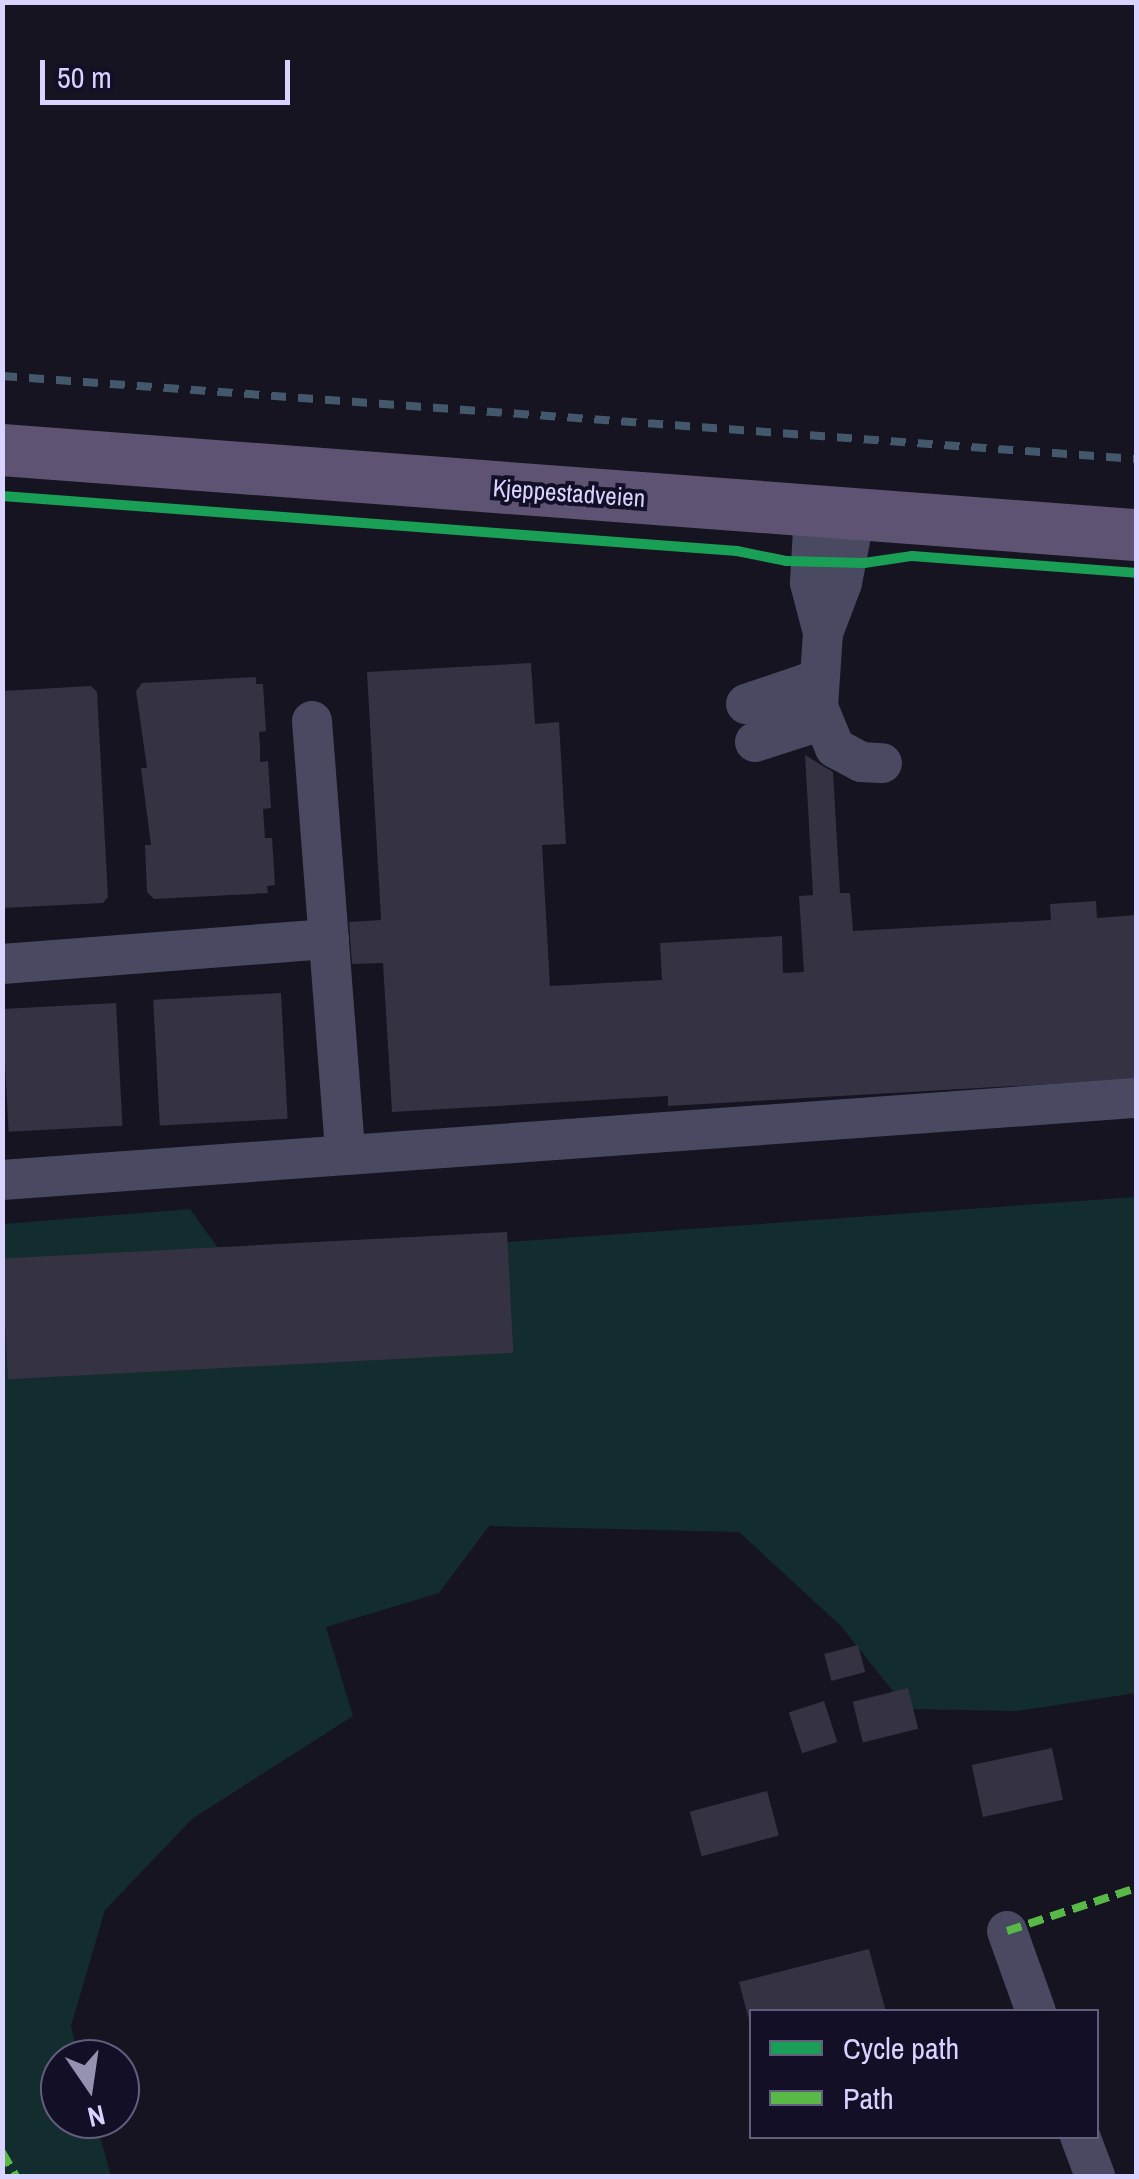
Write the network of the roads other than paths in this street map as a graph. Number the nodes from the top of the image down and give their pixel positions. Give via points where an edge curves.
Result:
1 (2, 450) edge
2 (834, 513) junction
3 (1136, 535) edge
4 (820, 679) junction
5 (824, 720) junction
6 (312, 721) dead end
7 (882, 763) dead end
8 (328, 939) junction
9 (2, 964) edge
10 (1136, 1098) edge
11 (345, 1151) junction
12 (2, 1180) edge
13 (1007, 1931) dead end
14 (1035, 2009) edge
15 (1081, 2139) edge
16 (1094, 2176) edge

1 - 2 main road, Kjeppestadveien
2 - 3 main road, Kjeppestadveien
2 - 4 street via 842,583 823,633
4 - 5 street
4 - 5 street via 750,723
5 - 7 street via 835,748 862,762
6 - 8 street
8 - 9 street
8 - 11 street
10 - 11 street
11 - 12 street
13 - 14 street
15 - 16 street

